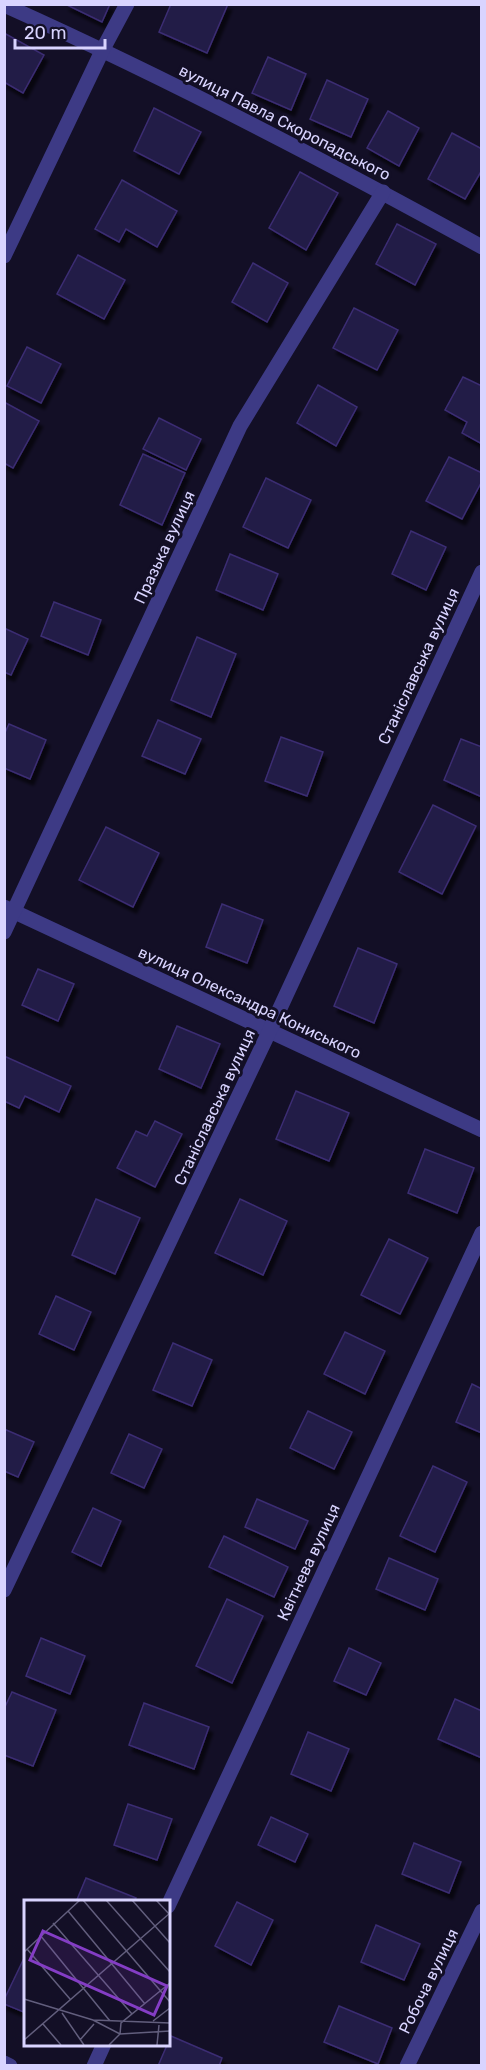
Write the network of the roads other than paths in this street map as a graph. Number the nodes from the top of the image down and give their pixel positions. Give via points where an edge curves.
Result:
1 (127, 4) edge
2 (4, 5) edge
3 (103, 49) junction
4 (383, 192) junction
5 (482, 247) edge
6 (4, 256) edge
7 (482, 572) edge
8 (9, 909) edge
9 (4, 932) edge
10 (269, 1032) junction
11 (482, 1130) edge
12 (482, 1233) edge
13 (4, 1590) edge
14 (170, 1902) edge
15 (482, 1911) edge
16 (103, 2046) edge
17 (4, 2063) edge
18 (10, 2066) edge
19 (94, 2066) edge
20 (407, 2066) edge

1 - 3 street
2 - 3 street, вулиця Павла Скоропадського
3 - 4 street, вулиця Павла Скоропадського
3 - 6 street
4 - 5 street, вулиця Павла Скоропадського
4 - 8 street, Празька вулиця via 240,426
7 - 10 street, Станіславська вулиця
8 - 9 street, Празька вулиця
8 - 10 street, вулиця Олександра Кониського
10 - 11 street, вулиця Олександра Кониського
10 - 13 street, Станіславська вулиця
12 - 14 street, Квітнева вулиця
15 - 20 street, Робоча вулиця
16 - 19 street
17 - 18 street

